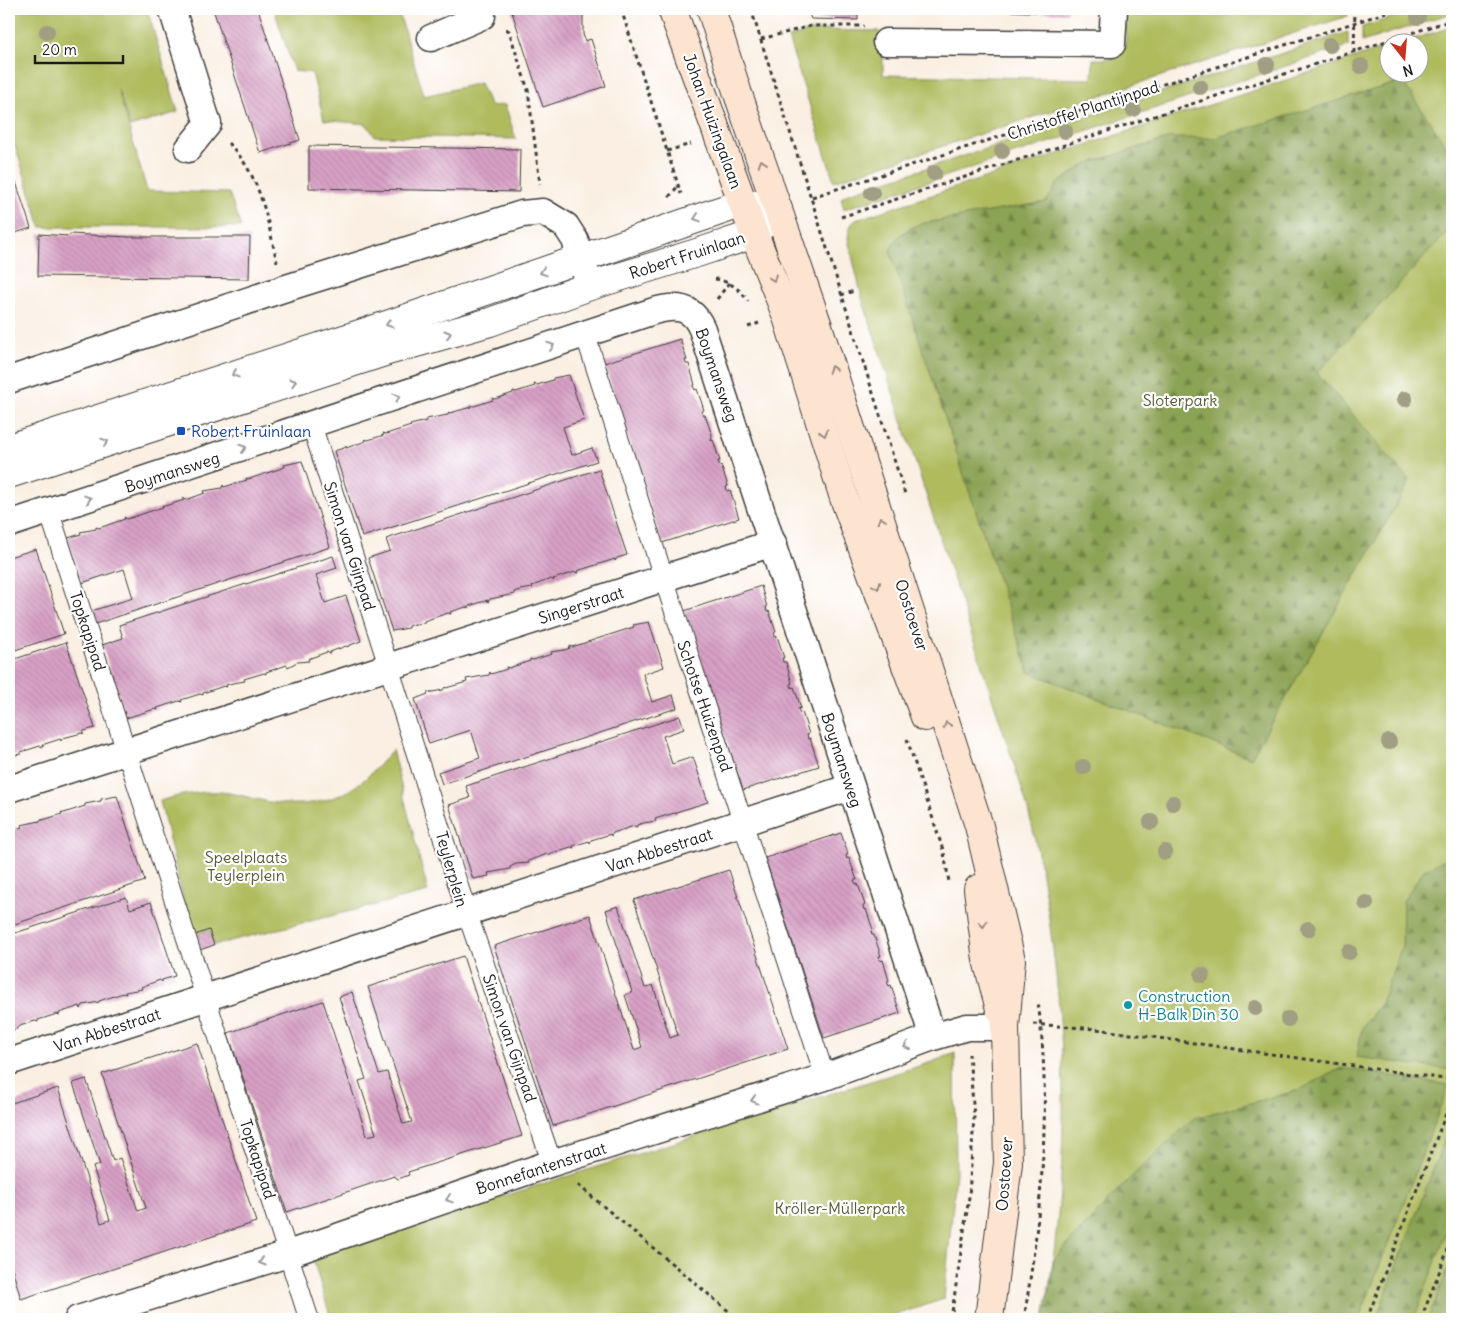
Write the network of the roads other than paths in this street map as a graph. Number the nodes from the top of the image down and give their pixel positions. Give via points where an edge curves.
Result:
1 (172, 9) edge
2 (672, 9) edge
3 (711, 9) edge
4 (1114, 9) edge
5 (481, 12) edge
6 (431, 38) dead end
7 (886, 42) road end
8 (188, 149) dead end
9 (743, 203) junction
10 (778, 210) junction
11 (754, 234) junction
12 (581, 259) junction
13 (590, 286) junction
14 (585, 334) junction
15 (9, 380) edge
16 (312, 426) junction
17 (9, 448) edge
18 (9, 474) edge
19 (49, 512) junction
20 (9, 524) edge
21 (773, 543) junction
22 (663, 578) junction
23 (388, 667) junction
24 (126, 752) junction
25 (851, 787) junction
26 (9, 789) edge
27 (744, 822) junction
28 (467, 913) junction
29 (206, 998) junction
30 (1005, 1027) junction
31 (933, 1037) junction
32 (9, 1062) edge
33 (825, 1077) junction
34 (552, 1163) junction
35 (288, 1254) junction
36 (78, 1319) edge
37 (309, 1319) edge
38 (989, 1319) edge

1 - 8 street via 208,124
2 - 9 main road, Johan Huizingalaan
10 -> 3 main road, Johan Huizingalaan
4 - 7 street via 1112,44
5 - 6 street
9 - 10 street, Robert Fruinlaan
9 - 11 main road, Johan Huizingalaan
9 -> 12 street, Robert Fruinlaan
10 - 11 street, Robert Fruinlaan
30 -> 10 main road, Oostoever via 1011,960 979,826
11 - 13 street, Robert Fruinlaan
11 -> 30 main road, Oostoever via 786,314 844,498 964,830 981,902 987,960
12 - 13 street
12 - 15 street via 566,226 543,212 522,214
12 -> 17 street, Robert Fruinlaan
18 -> 13 street, Robert Fruinlaan via 391,350 490,322
16 -> 14 street, Boymansweg
14 - 21 street, Boymansweg via 662,309 685,310 695,315
14 - 22 street, Schotse Huizenpad
19 -> 16 street, Boymansweg
16 - 23 street, Simon van Gijnpad
19 - 20 street, Boymansweg
19 - 24 street, Topkapipad
21 - 22 street, Singerstraat
21 - 25 street, Boymansweg
22 - 23 street, Singerstraat
22 - 27 street, Schotse Huizenpad
23 - 24 street
23 - 28 street, Teylerplein
24 - 26 street
24 - 29 street
25 - 27 street, Van Abbestraat
25 - 31 street, Boymansweg
27 - 28 street, Van Abbestraat
27 - 33 street, Schotse Huizenpad
28 - 29 street, Teylerplein
28 - 34 street, Simon van Gijnpad
29 - 32 street, Van Abbestraat
29 - 35 street, Topkapipad
30 - 31 street, Bonnefantenstraat via 967,1027
30 - 38 main road, Oostoever via 1008,1163
31 -> 33 street, Bonnefantenstraat
33 -> 34 street, Bonnefantenstraat
34 -> 35 street, Bonnefantenstraat
35 -> 36 street, Bonnefantenstraat
35 - 37 street, Topkapipad

